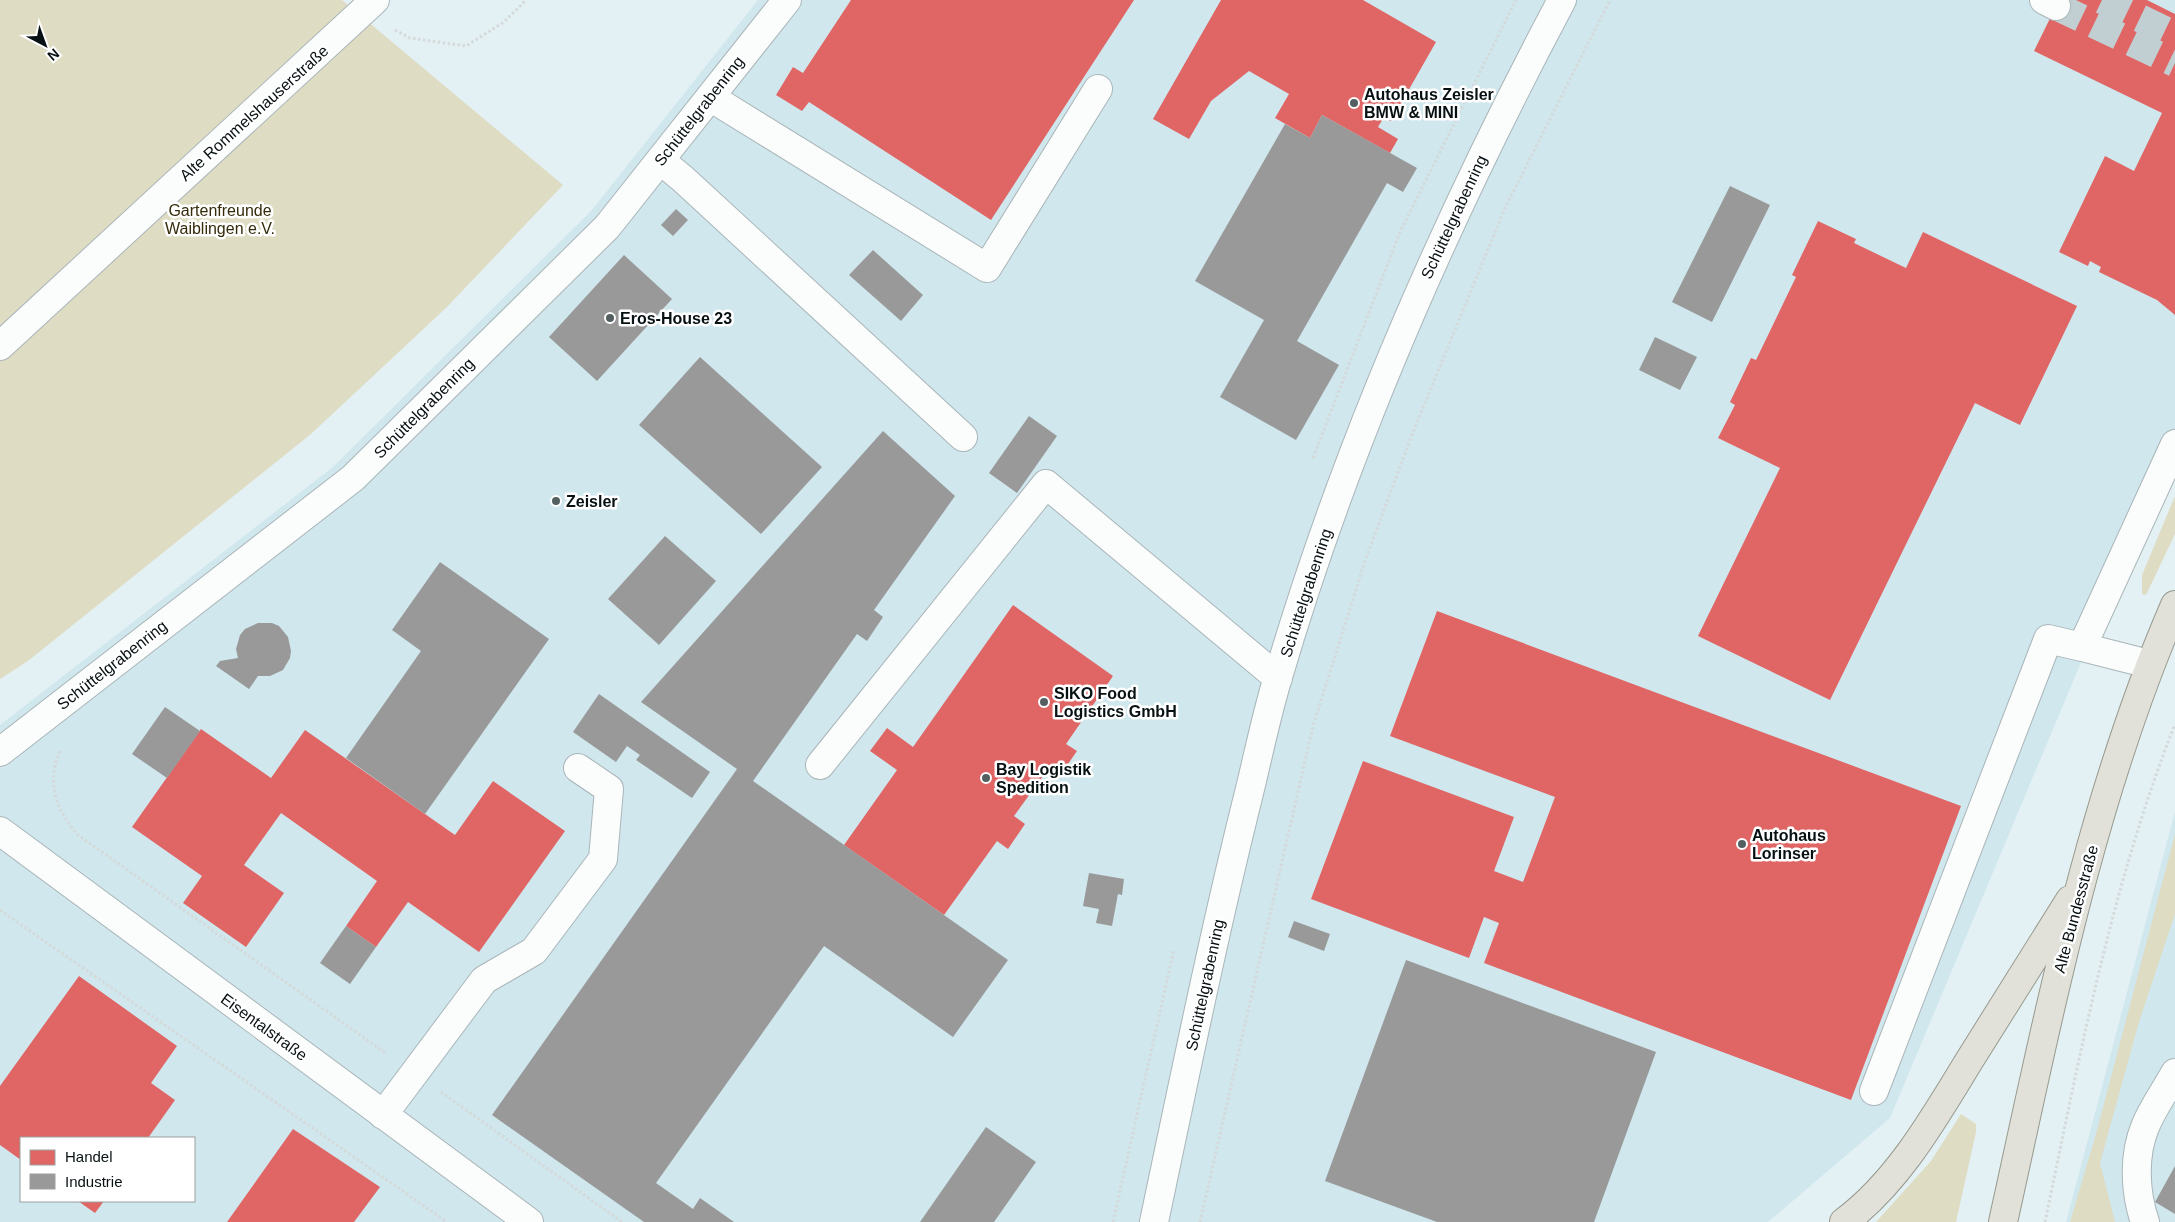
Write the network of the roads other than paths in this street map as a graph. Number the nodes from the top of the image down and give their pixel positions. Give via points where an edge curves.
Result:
1 (787, 0) edge
2 (1562, 0) edge
3 (369, 6) edge
4 (1098, 89) dead end
5 (710, 97) junction
6 (660, 160) junction
7 (0, 346) edge
8 (963, 437) dead end
9 (2175, 444) edge
10 (2175, 604) edge
11 (2082, 647) junction
12 (2149, 664) junction
13 (1278, 678) junction
14 (0, 752) edge
15 (820, 765) dead end
16 (578, 768) dead end
17 (0, 831) edge
18 (2084, 878) junction
19 (2175, 1073) edge
20 (1874, 1091) dead end
21 (384, 1115) junction
22 (529, 1222) edge
23 (1154, 1222) edge
24 (1844, 1222) edge
25 (2003, 1222) edge
26 (2145, 1222) edge

1 - 5 street, Schüttelgrabenring
2 - 13 street, Schüttelgrabenring via 1504,108 1410,311 1335,504
3 - 7 street, Alte Rommelshauserstraße
4 - 5 street via 987,268
5 - 6 street, Schüttelgrabenring
6 - 8 street
6 - 14 street, Schüttelgrabenring via 607,227 353,478
9 - 11 street
10 - 12 main road, Alte Bundesstraße
11 - 12 street
11 - 20 street via 2048,639
12 - 18 main road, Alte Bundesstraße via 2120,746
13 - 15 street via 1046,484
13 - 23 street, Schüttelgrabenring via 1227,882
16 - 21 street via 609,789 602,859 534,951 484,980
17 - 21 street, Eisentalstraße
18 - 24 main road via 1894,1175
18 - 25 main road, Alte Bundesstraße via 2053,995
19 - 26 street via 2145,1127 2137,1158 2140,1206
21 - 22 street, Eisentalstraße

